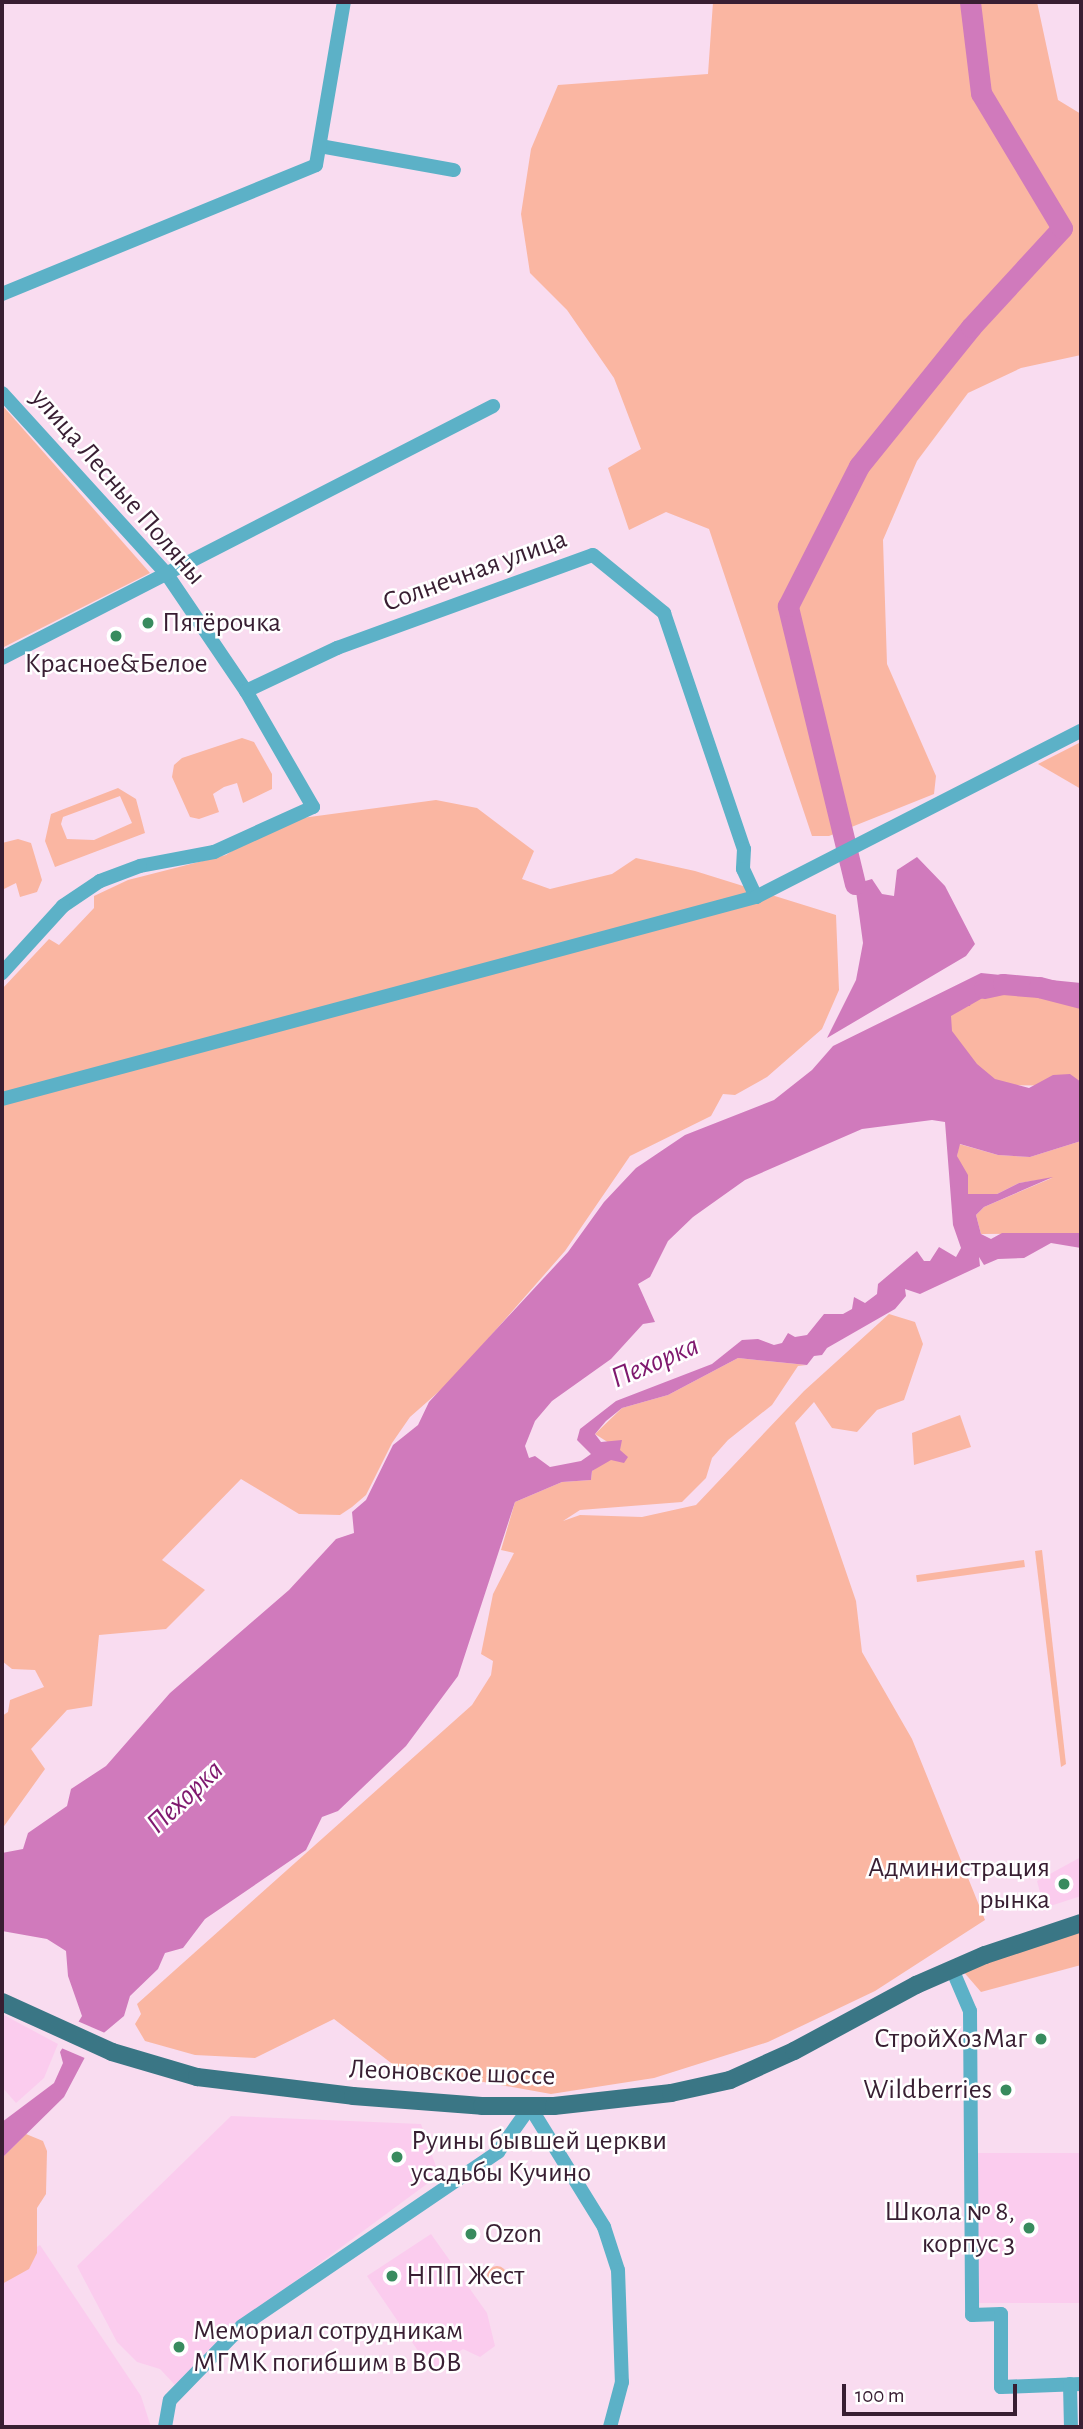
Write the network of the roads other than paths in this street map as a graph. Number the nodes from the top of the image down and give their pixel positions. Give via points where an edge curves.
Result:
1 (344, 2) edge
2 (320, 146) junction
3 (454, 170) dead end
4 (2, 294) edge
5 (2, 393) edge
6 (493, 406) dead end
7 (166, 572) junction
8 (2, 658) edge
9 (246, 691) junction
10 (1081, 731) edge
11 (756, 897) junction
12 (2, 974) edge
13 (2, 1099) edge
14 (1081, 1923) edge
15 (952, 1969) junction
16 (2, 2002) edge
17 (530, 2107) junction
18 (1076, 2384) edge
19 (165, 2422) edge
20 (610, 2427) edge
21 (1071, 2427) edge

1 - 2 street
2 - 3 street
2 - 4 street via 316,165
5 - 7 street, улица Лесные Поляны
6 - 7 street
7 - 8 street
7 - 9 street, улица Лесные Поляны
9 - 11 street, Солнечная улица via 337,648 593,555 664,613 744,849 743,869
9 - 12 street, улица Лесные Поляны via 313,807 214,852 140,866 100,881 63,906
10 - 11 street
11 - 13 street
14 - 15 main road, Леоновское шоссе
15 - 17 main road, Леоновское шоссе via 730,2080 671,2093
15 - 18 street via 970,2011 972,2315 1001,2314 1001,2387
16 - 17 main road, Леоновское шоссе via 112,2052 186,2074 249,2085
17 - 19 street via 498,2152 242,2326 170,2400
17 - 20 street via 604,2227 618,2270 622,2382
18 - 21 street

